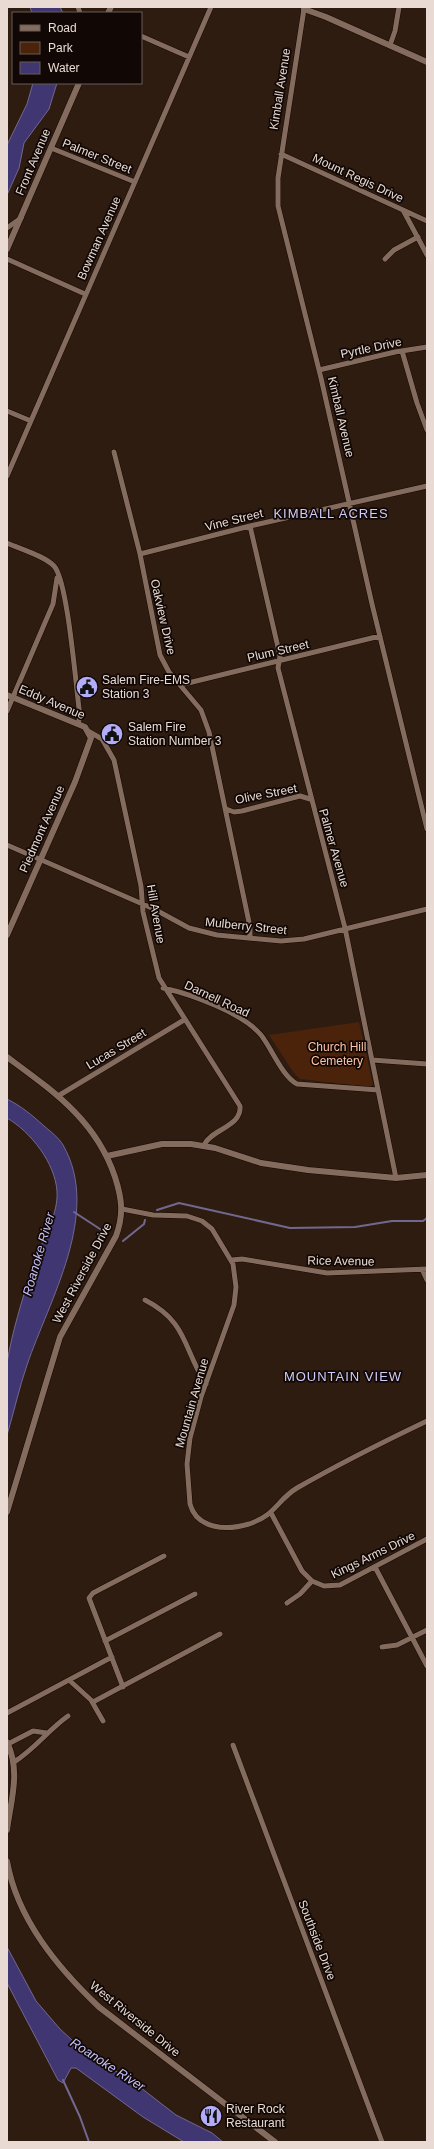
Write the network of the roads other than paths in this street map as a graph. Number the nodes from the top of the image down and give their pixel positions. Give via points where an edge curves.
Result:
1 (211, 7) edge
2 (399, 7) edge
3 (304, 8) edge
4 (142, 36) edge
5 (390, 45) junction
6 (189, 57) junction
7 (427, 62) edge
8 (79, 84) edge
9 (51, 148) junction
10 (281, 154) junction
11 (135, 182) junction
12 (402, 210) junction
13 (22, 217) junction
14 (427, 221) edge
15 (7, 228) edge
16 (418, 238) junction
17 (7, 249) edge
18 (427, 255) edge
19 (7, 259) edge
20 (385, 259) dead end
21 (85, 294) junction
22 (427, 348) edge
23 (402, 351) junction
24 (319, 370) junction
25 (7, 411) edge
26 (31, 421) junction
27 (427, 430) edge
28 (114, 452) dead end
29 (7, 476) edge
30 (427, 486) edge
31 (350, 502) junction
32 (250, 526) junction
33 (7, 543) edge
34 (140, 554) junction
35 (57, 571) junction
36 (380, 636) junction
37 (279, 661) junction
38 (180, 685) junction
39 (10, 696) edge
40 (7, 711) edge
41 (78, 724) junction
42 (88, 730) junction
43 (310, 799) junction
44 (226, 809) junction
45 (427, 829) edge
46 (7, 845) edge
47 (41, 859) junction
48 (142, 904) junction
49 (427, 909) edge
50 (345, 928) junction
51 (7, 935) edge
52 (250, 938) junction
53 (163, 988) junction
54 (184, 1020) junction
55 (7, 1057) edge
56 (372, 1060) junction
57 (427, 1064) edge
58 (378, 1090) junction
59 (58, 1096) junction
60 (204, 1145) junction
61 (107, 1156) junction
62 (427, 1175) edge
63 (396, 1178) junction
64 (122, 1209) junction
65 (232, 1260) junction
66 (424, 1269) edge
67 (427, 1280) edge
68 (146, 1300) dead end
69 (206, 1384) junction
70 (427, 1421) edge
71 (7, 1512) edge
72 (271, 1513) junction
73 (427, 1539) edge
74 (164, 1556) dead end
75 (375, 1567) junction
76 (312, 1581) junction
77 (195, 1594) dead end
78 (287, 1603) dead end
79 (427, 1630) edge
80 (220, 1634) dead end
81 (412, 1638) junction
82 (105, 1641) junction
83 (382, 1647) dead end
84 (112, 1658) junction
85 (427, 1666) edge
86 (69, 1680) junction
87 (123, 1687) junction
88 (93, 1702) junction
89 (7, 1713) edge
90 (68, 1716) dead end
91 (103, 1720) dead end
92 (47, 1733) junction
93 (7, 1743) edge
94 (234, 1745) dead end
95 (14, 1762) junction
96 (7, 1830) edge
97 (7, 1861) edge
98 (275, 2142) edge
99 (382, 2142) edge

1 - 6 street, Bowman Avenue
2 - 5 street
3 - 5 street
3 - 10 street, Kimball Avenue
4 - 6 street
5 - 7 street
6 - 11 street, Bowman Avenue
8 - 9 street, Front Avenue
9 - 11 street, Palmer Street
9 - 13 street, Front Avenue
10 - 12 street, Mount Regis Drive
10 - 24 street, Kimball Avenue via 277,194 280,218
11 - 21 street, Bowman Avenue
12 - 14 street, Mount Regis Drive
12 - 16 street
13 - 15 street
13 - 17 street, Front Avenue
16 - 18 street
16 - 20 street via 394,250
19 - 21 street
21 - 26 street, Bowman Avenue
22 - 23 street, Pyrtle Drive
23 - 24 street, Pyrtle Drive
23 - 27 street
24 - 31 street, Kimball Avenue
25 - 26 street
26 - 29 street, Bowman Avenue
28 - 34 street, Oakview Drive
30 - 31 street, Vine Street
31 - 32 street, Vine Street
31 - 36 street, Kimball Avenue
32 - 34 street, Vine Street
32 - 37 street, Palmer Avenue via 277,642
33 - 35 street via 52,564
34 - 38 street, Oakview Drive via 160,655
35 - 39 street via 53,604
35 - 41 street via 71,639 80,716
36 - 37 street, Plum Street
36 - 45 street, Kimball Avenue
37 - 38 street, Plum Street
37 - 43 street, Palmer Avenue via 278,668
38 - 44 street, Oakview Drive via 205,717
39 - 40 street
39 - 41 street, Eddy Avenue
41 - 42 street, Eddy Avenue
42 - 47 street, Piedmont Avenue via 91,743
42 - 48 street, Hill Avenue via 102,739 114,760 141,886
43 - 44 street, Olive Street via 300,796 242,811
43 - 50 street, Palmer Avenue
44 - 52 street, Oakview Drive via 250,927
46 - 47 street, Mulberry Street
47 - 48 street, Mulberry Street
47 - 51 street, Piedmont Avenue
48 - 52 street, Mulberry Street via 176,922 203,932
48 - 53 street, Hill Avenue
49 - 50 street, Mulberry Street
50 - 52 street, Mulberry Street via 292,940
50 - 56 street, Palmer Avenue
53 - 54 street, Hill Avenue
53 - 58 street, Darnell Road via 189,994 250,1025 261,1035 290,1079 297,1084
54 - 59 street, Lucas Street
54 - 60 street, Hill Avenue via 240,1106 239,1116 209,1138
55 - 59 street, West Riverside Drive
56 - 57 street
56 - 58 street, Palmer Avenue
58 - 63 street, Palmer Avenue
59 - 61 street, West Riverside Drive via 93,1133
60 - 61 street via 162,1144
60 - 63 street via 271,1165
61 - 64 street, West Riverside Drive via 119,1189
62 - 63 street
64 - 65 street, Mountain Avenue via 153,1215 195,1218 212,1229
64 - 71 street, West Riverside Drive via 116,1236 67,1322 54,1353
65 - 66 street, Rice Avenue via 242,1259 327,1273
65 - 69 street, Mountain Avenue via 235,1274 234,1301
66 - 67 street
68 - 69 street via 175,1322
69 - 72 street, Mountain Avenue via 188,1451 192,1512 205,1524 224,1527 246,1524
70 - 72 street, Mountain Avenue via 295,1489
72 - 76 street via 302,1571
73 - 75 street, Kings Arms Drive
74 - 82 street via 90,1596
75 - 76 street, Kings Arms Drive via 336,1586 324,1586
75 - 81 street
76 - 78 street
77 - 82 street
79 - 81 street
80 - 87 street
81 - 83 street via 394,1646
81 - 85 street
82 - 84 street
84 - 86 street
84 - 87 street
86 - 88 street
86 - 89 street
87 - 88 street
88 - 91 street
90 - 92 street
92 - 93 street via 33,1731
92 - 95 street via 35,1747
93 - 95 street
94 - 99 street, Southside Drive
95 - 96 street via 15,1779
97 - 98 street, West Riverside Drive via 17,1896 32,1927 83,1992 105,2012

